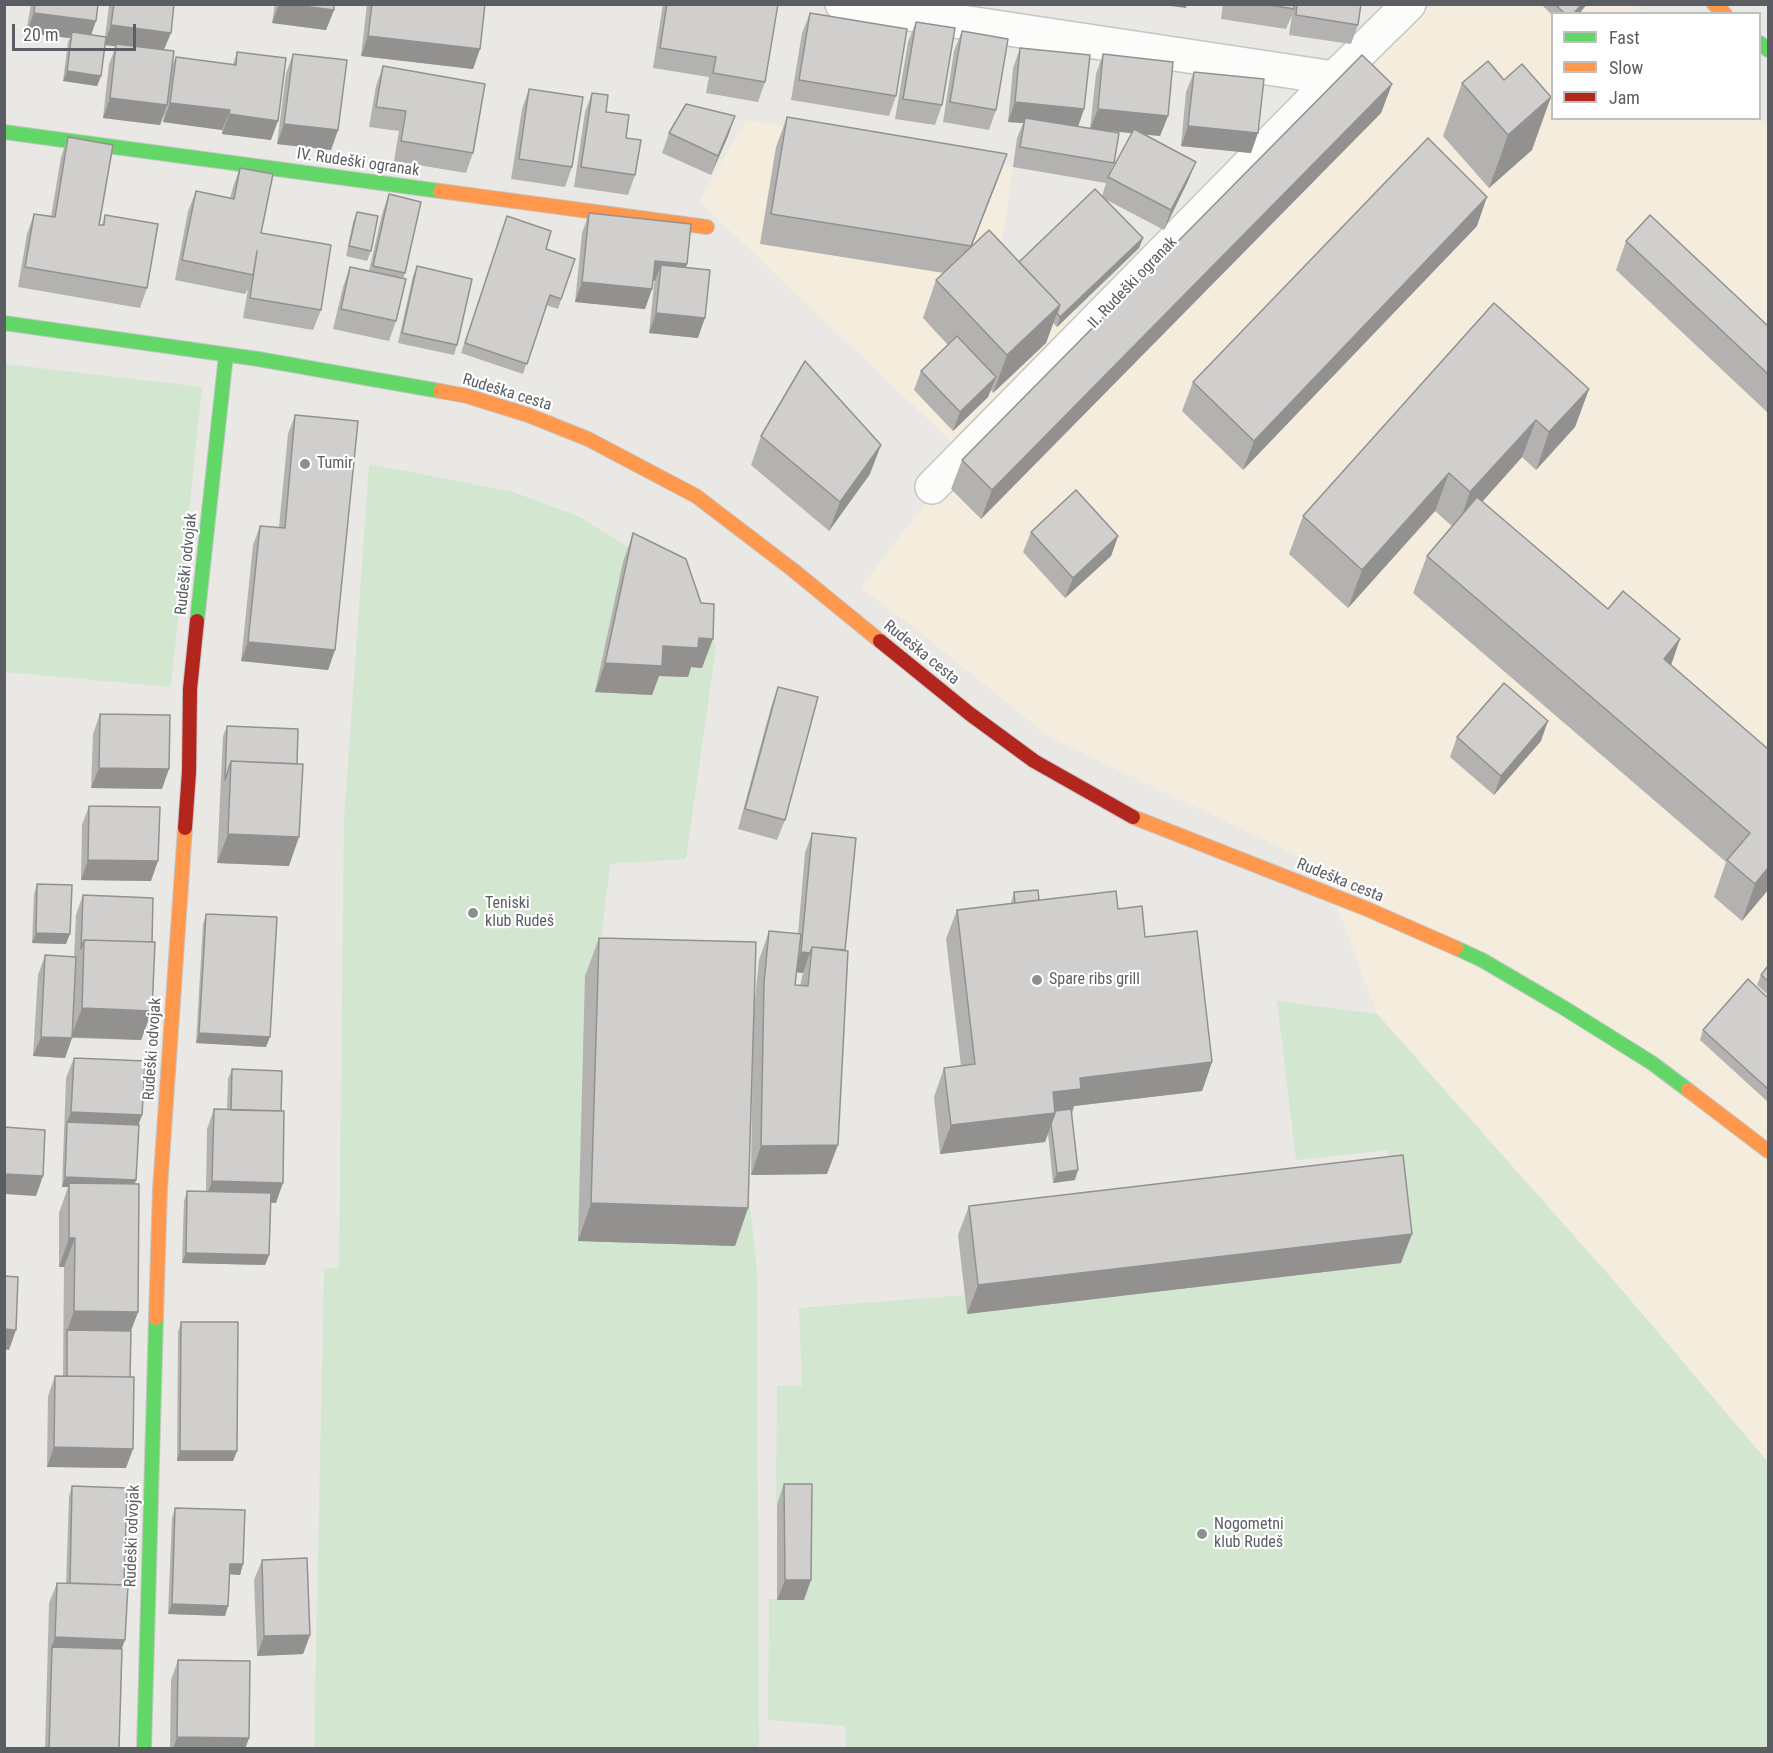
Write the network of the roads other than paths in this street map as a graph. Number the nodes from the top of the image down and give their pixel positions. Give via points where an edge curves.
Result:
1 (842, 4) edge
2 (1408, 4) edge
3 (1334, 78) junction
4 (4, 132) edge
5 (707, 227) dead end
6 (4, 323) edge
7 (226, 355) junction
8 (932, 487) dead end
9 (1768, 1151) edge
10 (144, 1749) edge

1 - 3 street
2 - 3 street, II. Rudeški ogranak
3 - 8 street, II. Rudeški ogranak
4 - 5 street, IV. Rudeški ogranak
6 - 7 street, Rudeška cesta
7 - 9 street, Rudeška cesta via 467,396 528,414 588,439 696,496 970,714 1034,760 1131,816 1367,909 1482,960 1652,1064
7 - 10 street, Rudeški odvojak via 190,689 189,772 160,1189

